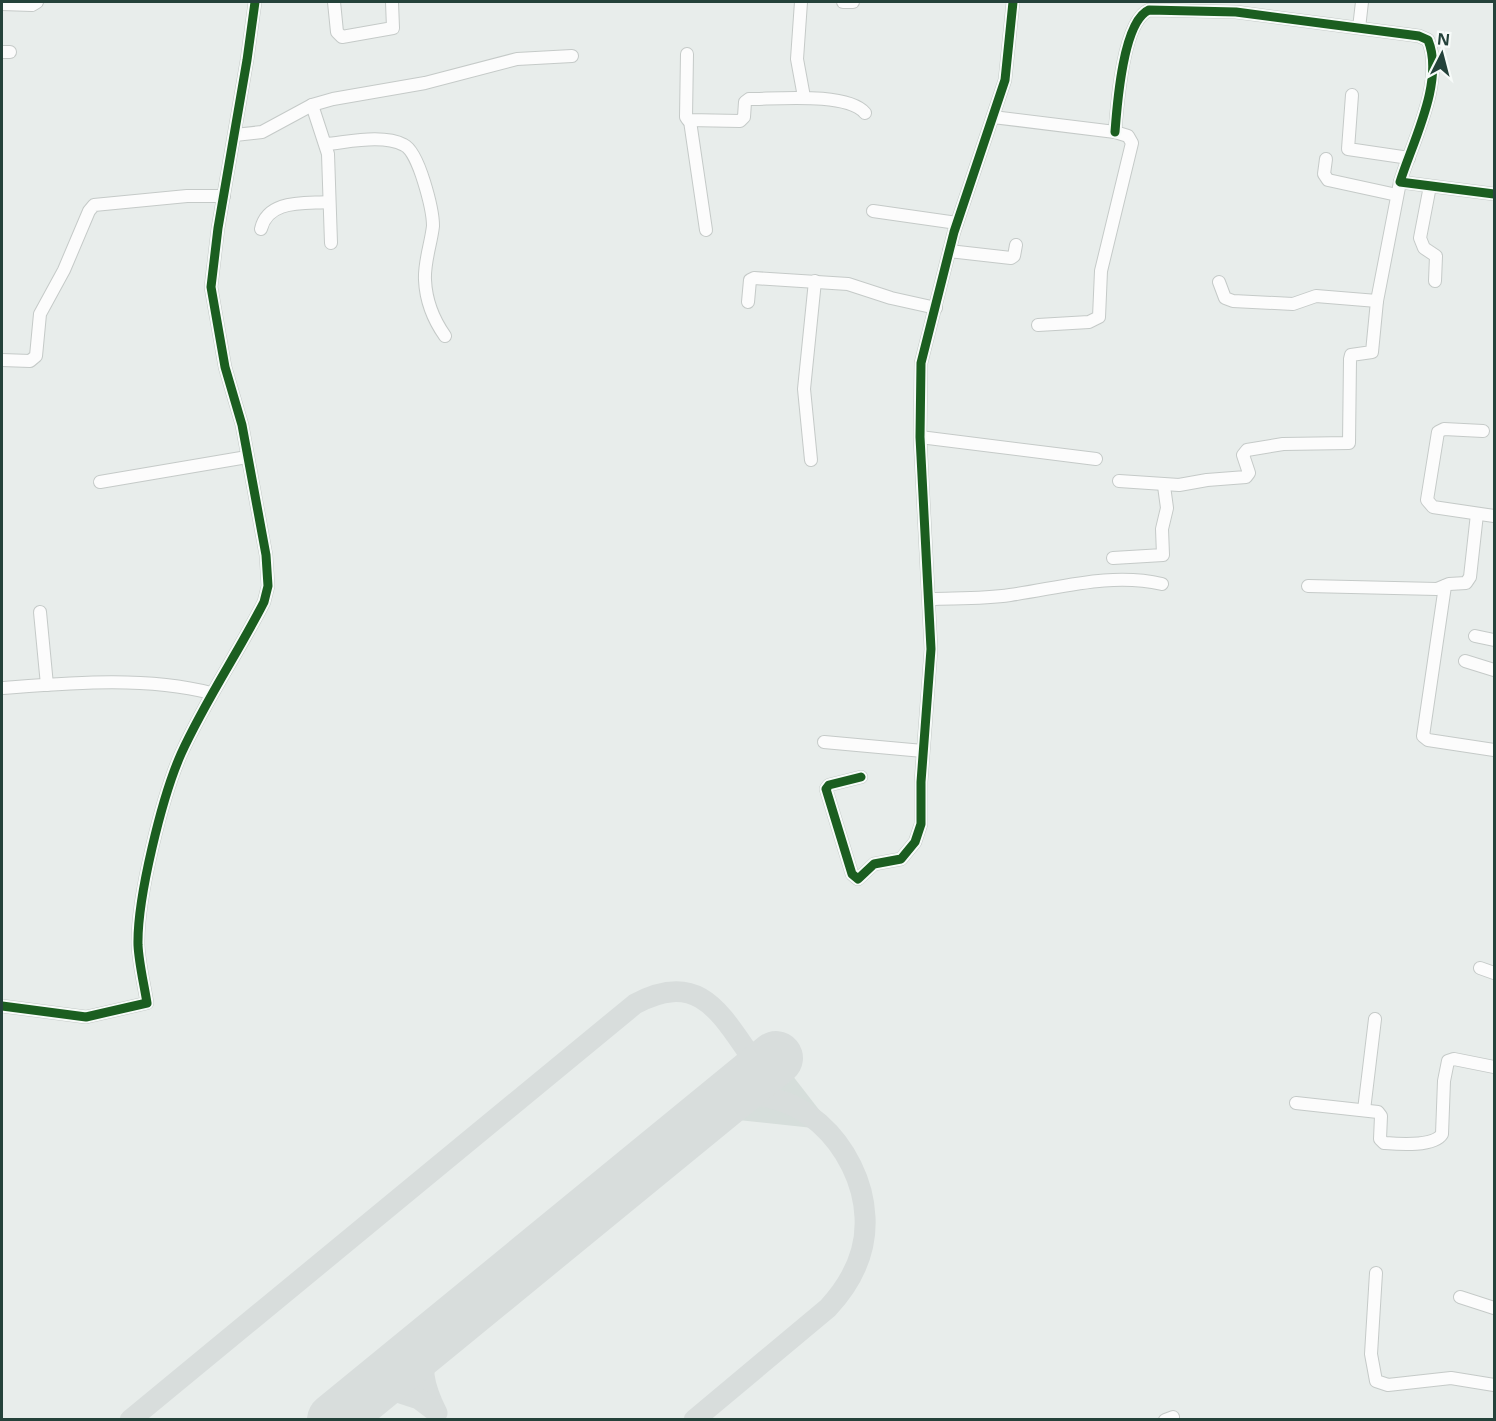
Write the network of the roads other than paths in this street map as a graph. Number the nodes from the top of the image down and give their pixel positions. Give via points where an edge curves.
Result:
1 (38, 2) edge
2 (255, 2) edge
3 (334, 2) edge
4 (392, 2) edge
5 (801, 2) edge
6 (843, 2) edge
7 (853, 2) edge
8 (1013, 2) edge
9 (1362, 2) edge
10 (2, 4) edge
11 (1359, 28) junction
12 (687, 54) dead end
13 (572, 56) dead end
14 (1352, 95) dead end
15 (804, 97) junction
16 (312, 105) junction
17 (865, 113) dead end
18 (993, 117) junction
19 (690, 121) junction
20 (1115, 132) junction
21 (235, 135) junction
22 (327, 144) junction
23 (1408, 158) junction
24 (1326, 159) dead end
25 (1400, 182) junction
26 (1430, 186) junction
27 (1494, 194) edge
28 (1397, 195) junction
29 (224, 196) junction
30 (329, 202) junction
31 (873, 211) dead end
32 (957, 223) junction
33 (261, 229) dead end
34 (706, 230) dead end
35 (331, 243) dead end
36 (1016, 245) dead end
37 (949, 251) junction
38 (815, 281) junction
39 (1435, 281) dead end
40 (1219, 282) dead end
41 (1377, 301) junction
42 (748, 302) dead end
43 (936, 308) junction
44 (1038, 325) dead end
45 (445, 336) dead end
46 (2, 360) edge
47 (1483, 431) dead end
48 (920, 437) junction
49 (247, 457) junction
50 (1096, 459) dead end
51 (811, 460) dead end
52 (1119, 481) dead end
53 (100, 482) dead end
54 (1164, 486) junction
55 (1477, 514) junction
56 (1494, 516) edge
57 (1113, 558) dead end
58 (1162, 584) dead end
59 (1308, 586) dead end
60 (1445, 586) junction
61 (930, 599) junction
62 (40, 612) dead end
63 (1475, 636) dead end
64 (1494, 640) edge
65 (1465, 661) dead end
66 (1494, 670) edge
67 (47, 685) junction
68 (2, 688) edge
69 (211, 693) junction
70 (824, 742) dead end
71 (1494, 750) edge
72 (923, 752) junction
73 (861, 777) dead end
74 (1480, 968) dead end
75 (1494, 973) edge
76 (2, 1006) edge
77 (1375, 1019) dead end
78 (1494, 1067) edge
79 (1296, 1103) dead end
80 (1364, 1110) junction
81 (1376, 1273) dead end
82 (1460, 1297) dead end
83 (1494, 1308) edge
84 (1494, 1385) edge

1 - 10 street
2 - 21 street
3 - 4 street via 336,32 342,37 393,28
5 - 15 street via 797,59
6 - 7 street
8 - 18 street via 1010,53
9 - 11 street
11 - 20 street via 1236,12 1149,10 1133,27 1121,78
11 - 23 street via 1424,37 1431,46 1426,108
12 - 19 street via 686,117
13 - 16 street via 517,59 425,83
14 - 23 street via 1348,149
15 - 17 street via 856,105
15 - 19 street via 749,99 740,121
16 - 21 street via 269,130
16 - 22 street
18 - 20 street
18 - 32 street
19 - 34 street
20 - 44 street via 1128,136 1132,146 1101,271 1099,317 1089,322
21 - 29 street
22 - 30 street
22 - 45 street via 388,141 402,143 412,151 432,215 425,271 427,297 431,313
23 - 25 street
24 - 28 street via 1324,174 1328,180
25 - 26 street
25 - 28 street
26 - 27 street
26 - 39 street via 1420,238 1424,248 1436,256
28 - 41 street
29 - 46 street via 194,195 94,205 40,314 36,356 30,361
29 - 49 street via 212,273 212,304
30 - 33 street via 273,209 263,218
30 - 35 street
31 - 32 street
32 - 37 street
36 - 37 street via 1011,258
37 - 43 street
38 - 42 street via 751,278
38 - 43 street via 858,286
38 - 51 street via 804,388
40 - 41 street via 1225,298 1233,301 1293,304 1310,296
41 - 54 street via 1372,352 1350,357 1347,444 1283,444 1247,450 1243,455 1248,476
43 - 48 street via 921,363
47 - 55 street via 1438,432 1427,496 1433,507
48 - 50 street
48 - 61 street
49 - 53 street
49 - 69 street via 266,555 268,586 254,622
52 - 54 street
54 - 57 street via 1167,508 1162,529 1163,555
55 - 56 street
55 - 60 street via 1469,580
58 - 61 street via 1120,579 1008,596
59 - 60 street
60 - 71 street via 1423,736
61 - 72 street via 931,649
62 - 67 street
63 - 64 street
65 - 66 street
67 - 68 street
67 - 69 street via 133,684
69 - 76 street via 180,756 153,850 138,945 147,1003 86,1017
70 - 72 street
72 - 73 street via 921,824 915,842 901,860 874,864 858,879 852,874 826,789
74 - 75 street
77 - 80 street
78 - 80 street via 1448,1061 1443,1129 1437,1140 1384,1143 1380,1139 1380,1113
79 - 80 street
81 - 84 street via 1371,1354 1376,1381 1388,1385 1451,1378
82 - 83 street

